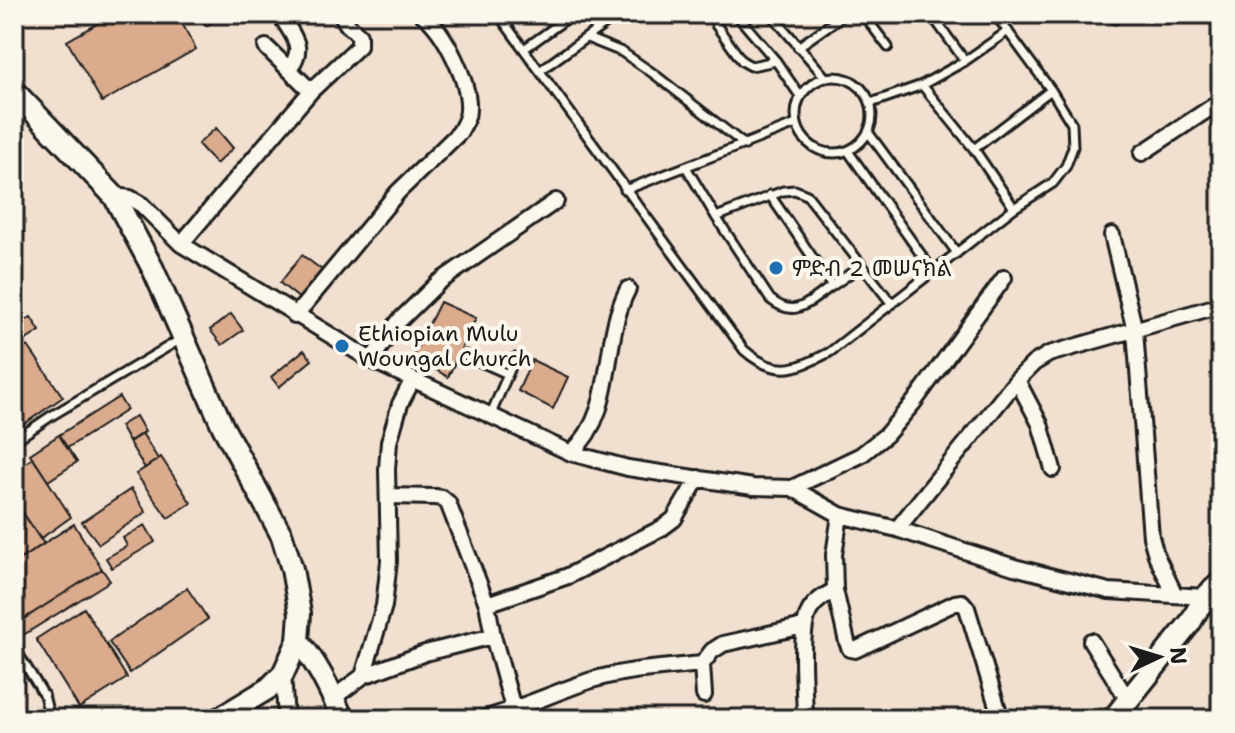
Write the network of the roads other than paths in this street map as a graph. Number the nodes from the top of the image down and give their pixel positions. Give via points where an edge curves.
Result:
1 (280, 14) edge
2 (341, 14) edge
3 (422, 14) edge
4 (498, 14) edge
5 (573, 14) edge
6 (619, 14) edge
7 (718, 14) edge
8 (736, 14) edge
9 (771, 14) edge
10 (845, 14) edge
11 (863, 14) edge
12 (931, 14) edge
13 (995, 14) edge
14 (1008, 31) junction
15 (587, 38) junction
16 (266, 47) dead end
17 (798, 47) junction
18 (888, 47) dead end
19 (524, 49) junction
20 (776, 61) junction
21 (965, 61) junction
22 (289, 69) junction
23 (541, 70) junction
24 (825, 77) junction
25 (922, 85) junction
26 (1051, 90) junction
27 (14, 91) edge
28 (311, 91) junction
29 (800, 96) junction
30 (1221, 101) edge
31 (871, 103) junction
32 (796, 124) junction
33 (868, 132) junction
34 (745, 145) junction
35 (974, 149) junction
36 (848, 151) junction
37 (1142, 153) dead end
38 (686, 167) junction
39 (625, 190) junction
40 (770, 195) junction
41 (114, 196) junction
42 (556, 201) dead end
43 (1014, 208) junction
44 (716, 217) junction
45 (1112, 235) dead end
46 (181, 244) junction
47 (957, 253) junction
48 (14, 258) edge
49 (861, 266) junction
50 (932, 270) junction
51 (1004, 278) dead end
52 (14, 280) edge
53 (832, 286) junction
54 (628, 289) dead end
55 (892, 304) junction
56 (1221, 305) edge
57 (295, 316) junction
58 (1135, 331) junction
59 (183, 338) junction
60 (465, 355) dead end
61 (515, 358) dead end
62 (371, 360) junction
63 (508, 374) junction
64 (1017, 380) junction
65 (412, 381) junction
66 (490, 416) junction
67 (14, 441) edge
68 (571, 453) junction
69 (1053, 469) dead end
70 (698, 478) junction
71 (792, 488) junction
72 (388, 496) junction
73 (840, 515) junction
74 (897, 529) junction
75 (1221, 582) edge
76 (835, 590) junction
77 (1175, 595) junction
78 (1213, 603) edge
79 (487, 604) junction
80 (804, 626) junction
81 (493, 636) junction
82 (298, 641) junction
83 (1091, 641) dead end
84 (14, 647) edge
85 (702, 664) junction
86 (283, 674) junction
87 (363, 676) junction
88 (704, 695) dead end
89 (333, 698) junction
90 (1128, 700) junction
91 (515, 715) edge
92 (50, 719) edge
93 (218, 719) edge
94 (286, 719) edge
95 (343, 719) edge
96 (482, 719) edge
97 (805, 719) edge
98 (1001, 719) edge
99 (1113, 719) edge

1 - 22 street via 299,47
2 - 28 street via 359,35 359,46
3 - 57 street via 458,66 469,108 466,122 398,192
4 - 19 lane
5 - 19 lane
6 - 15 lane
7 - 20 lane via 716,25 742,61 751,66
8 - 20 lane
9 - 17 lane
10 - 17 lane
11 - 18 lane
12 - 21 lane
13 - 14 lane
14 - 21 lane
14 - 26 lane
15 - 23 lane
15 - 34 lane via 622,52
16 - 22 street
17 - 24 lane
19 - 23 lane
20 - 29 lane
21 - 25 lane
22 - 28 street
23 - 39 lane
24 - 29 lane
24 - 31 lane via 853,81
25 - 31 lane
25 - 35 lane
26 - 35 lane
26 - 43 lane via 1072,124 1073,147 1053,183
27 - 41 street
28 - 46 street
29 - 32 lane
30 - 37 street
31 - 33 lane
32 - 34 lane
32 - 36 lane via 822,152
33 - 36 lane
33 - 47 lane
34 - 38 lane
35 - 43 lane
36 - 50 lane
38 - 39 lane
38 - 44 lane
39 - 55 lane via 744,350 761,365 804,365 830,352
40 - 44 lane
40 - 49 lane via 795,190 807,195
40 - 53 lane
41 - 46 street via 142,205
41 - 59 street
42 - 62 street via 439,282 399,321
43 - 47 lane
44 - 53 lane via 781,308 801,307
45 - 58 street
46 - 57 street
47 - 50 lane
48 - 52 lane
49 - 53 lane
49 - 55 lane
50 - 55 lane
51 - 71 street via 886,435 861,455
54 - 68 street via 613,329 594,424
56 - 58 street
57 - 62 street
58 - 64 street via 1049,354
58 - 77 street via 1151,537
59 - 67 lane
59 - 82 street via 223,427 282,536 300,613
60 - 63 lane
61 - 63 lane
62 - 65 street
63 - 66 lane
64 - 69 street via 1040,424
64 - 74 street
65 - 66 street
65 - 72 street via 393,422
66 - 68 street
68 - 70 street
70 - 71 street
70 - 79 street via 674,519 662,528 568,576
71 - 73 street
72 - 79 street via 435,497 448,503
72 - 87 street via 388,583
73 - 74 street
73 - 76 street
74 - 77 street via 1109,591
75 - 78 street
76 - 80 street via 810,610
76 - 98 street via 847,642 855,650 962,602
77 - 78 street
78 - 90 street via 1190,623
79 - 81 street
80 - 85 street via 723,644
80 - 97 street
81 - 87 street
81 - 91 street
82 - 86 street
82 - 89 street via 312,656
83 - 90 street
84 - 92 lane via 44,695
85 - 88 street
85 - 91 street via 592,680
86 - 93 street
86 - 94 street
87 - 89 street
89 - 95 street
90 - 99 street
91 - 96 street

